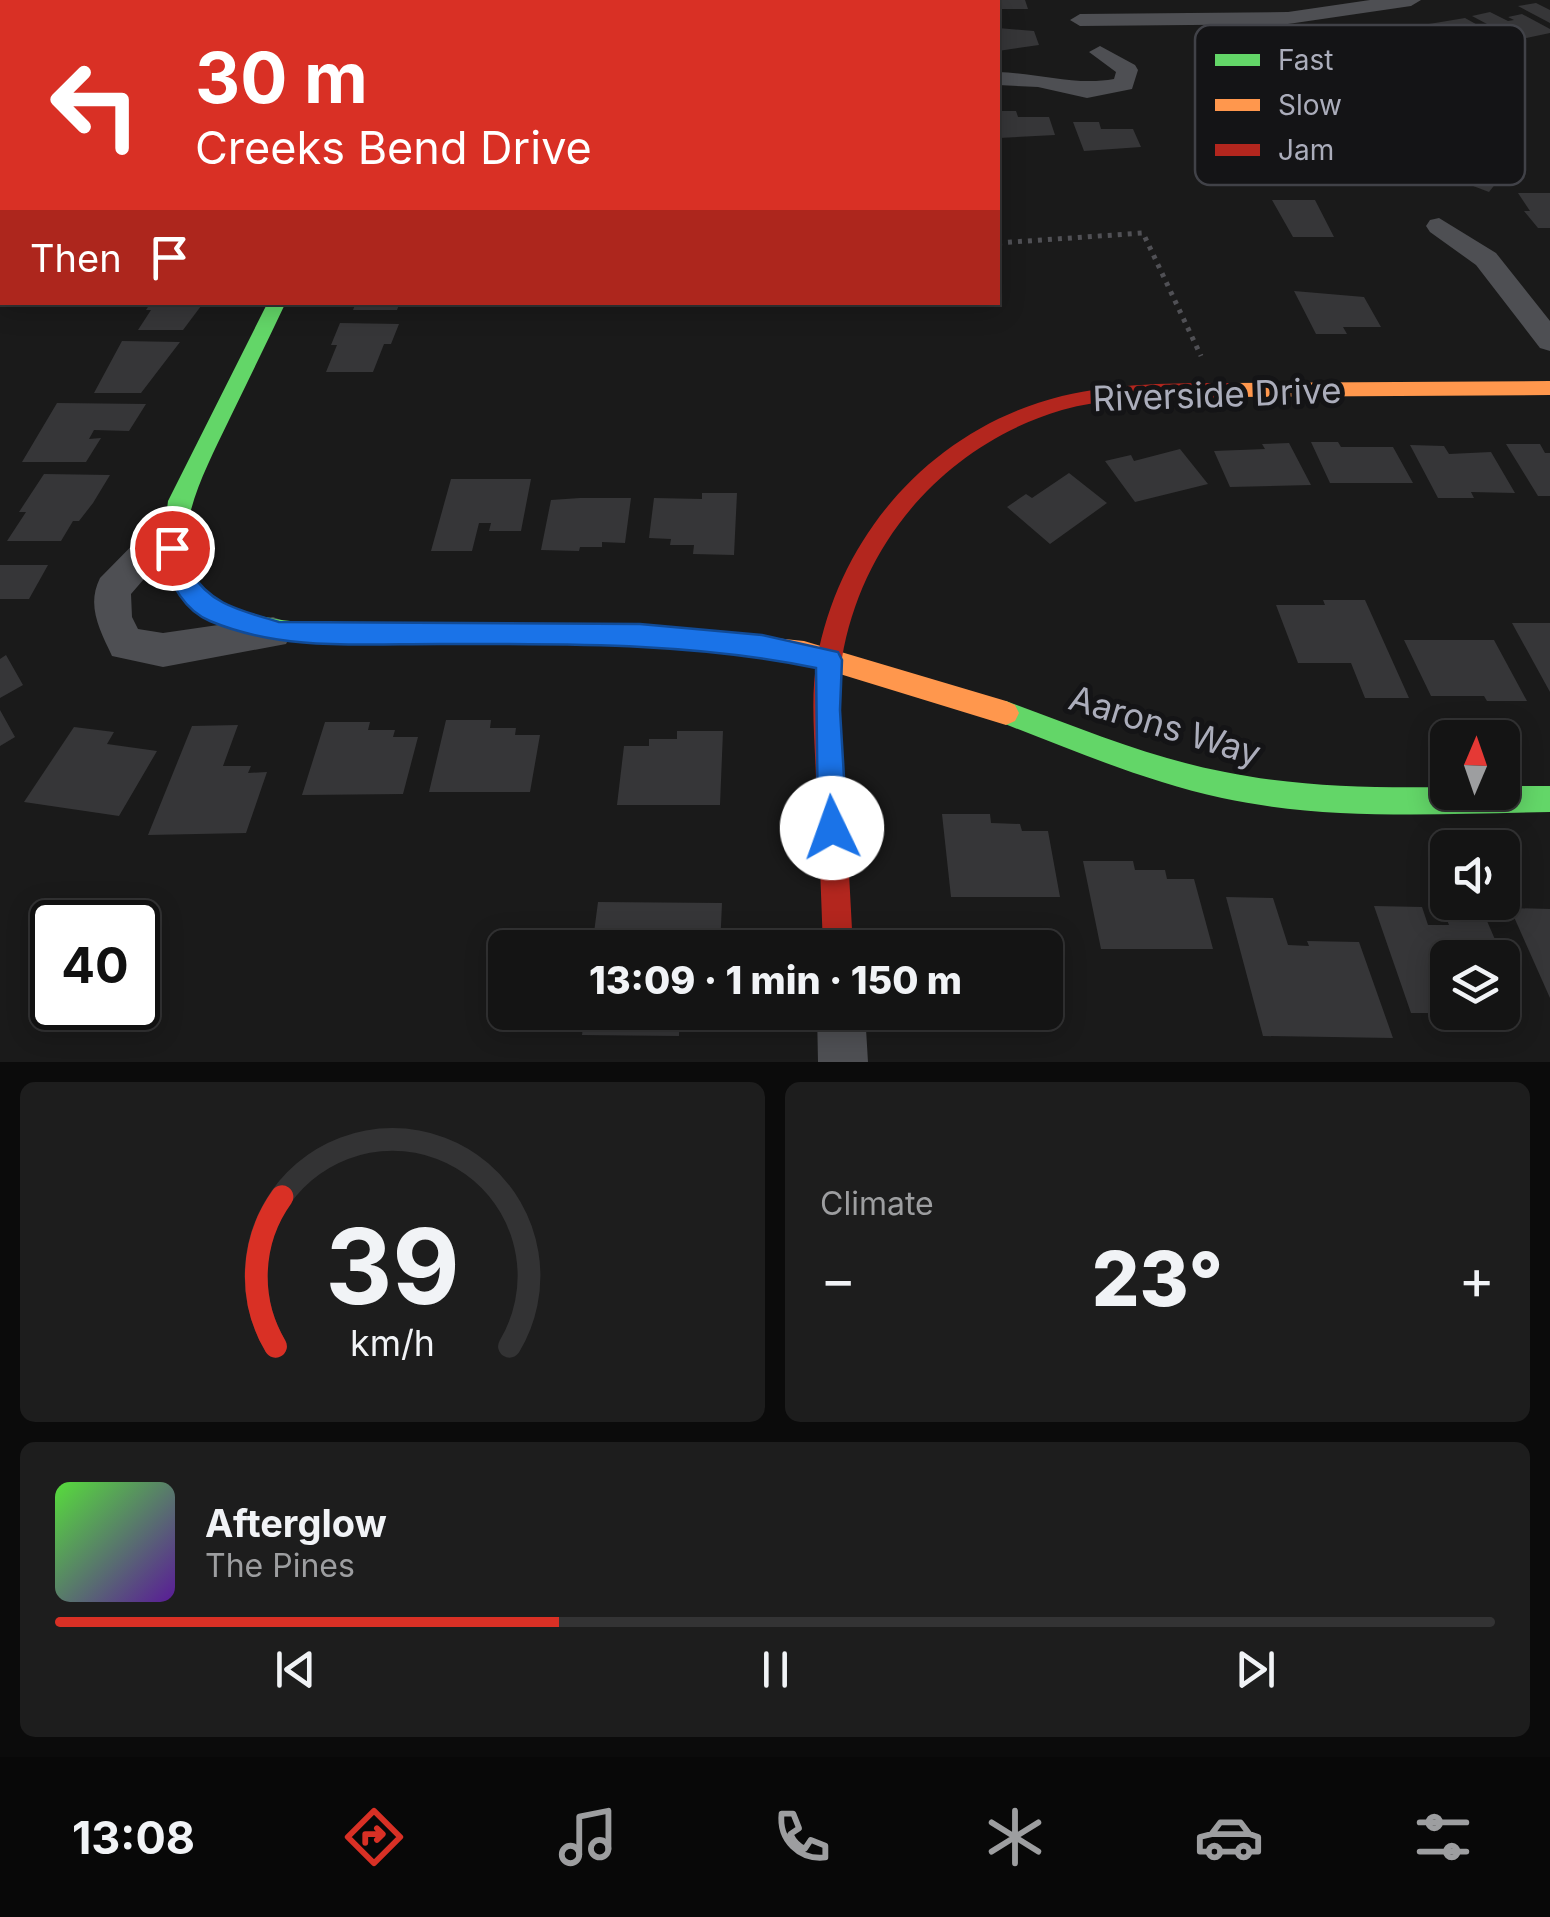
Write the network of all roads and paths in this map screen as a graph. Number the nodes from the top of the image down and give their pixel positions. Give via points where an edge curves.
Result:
1 (1411, 0) edge
2 (1076, 10) edge
3 (1100, 52) junction
4 (1000, 79) edge
5 (1038, 80) junction
6 (1439, 226) dead end
7 (1000, 243) edge
8 (276, 305) edge
9 (1550, 341) edge
10 (1550, 388) edge
11 (1215, 390) junction
12 (171, 528) junction
13 (279, 632) junction
14 (830, 660) junction
15 (1550, 799) edge
16 (837, 930) edge
17 (842, 1030) edge
18 (843, 1062) edge

1 - 2 street via 1288,18
2 - 3 street
3 - 5 street via 1086,70
3 - 5 street via 1126,70 1124,84 1087,90
4 - 5 street
6 - 9 street via 1486,259
7 - 11 path via 1142,232
8 - 12 street
10 - 11 street, Riverside Drive
11 - 14 street, Riverside Drive via 1103,394 1007,422 956,450 874,533 852,574
12 - 13 street, Aarons Way via 178,572 196,598 214,612
12 - 13 street via 112,589 113,618 126,644 163,650
13 - 14 street, Aarons Way via 640,634
14 - 15 street, Aarons Way via 1224,785 1336,800
14 - 16 street, Riverside Drive
17 - 18 street

